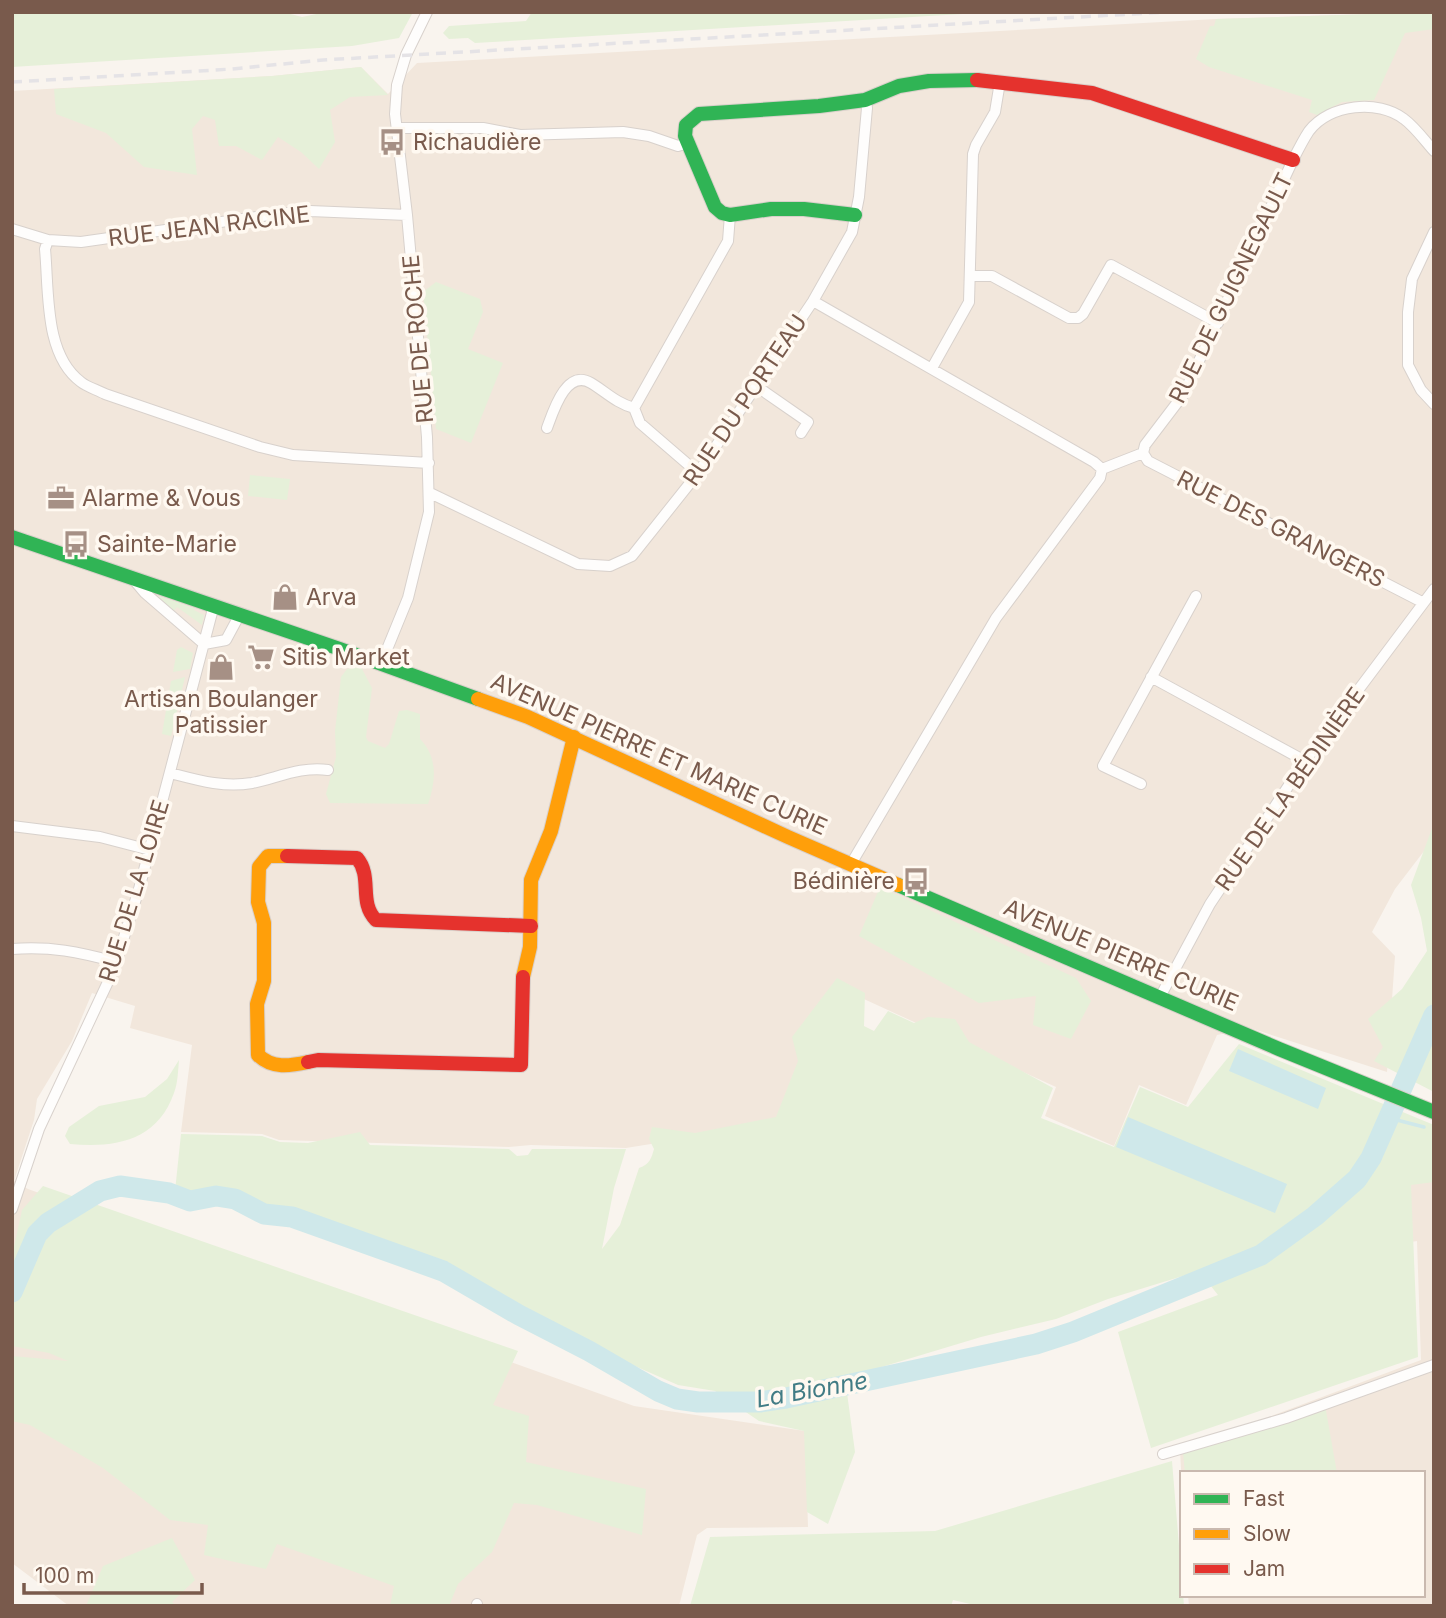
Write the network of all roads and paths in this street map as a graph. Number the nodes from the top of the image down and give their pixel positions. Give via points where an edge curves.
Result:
1 (426, 12) edge
2 (1000, 82) junction
3 (865, 100) junction
4 (397, 128) junction
5 (688, 143) junction
6 (1434, 151) edge
7 (1293, 160) junction
8 (726, 214) junction
9 (407, 215) junction
10 (855, 215) junction
11 (12, 229) edge
12 (1434, 232) edge
13 (48, 240) junction
14 (970, 276) junction
15 (813, 301) junction
16 (1217, 323) junction
17 (932, 368) junction
18 (756, 386) junction
19 (1434, 404) edge
20 (634, 408) junction
21 (547, 428) dead end
22 (802, 433) dead end
23 (1143, 453) junction
24 (429, 463) junction
25 (1102, 469) junction
26 (698, 473) junction
27 (430, 493) junction
28 (12, 537) edge
29 (133, 579) junction
30 (1434, 589) edge
31 (1196, 596) dead end
32 (1422, 602) junction
33 (214, 605) junction
34 (240, 614) junction
35 (204, 644) junction
36 (381, 664) junction
37 (1151, 677) junction
38 (574, 737) junction
39 (1306, 761) junction
40 (328, 769) dead end
41 (170, 772) junction
42 (1141, 784) dead end
43 (12, 826) edge
44 (150, 850) junction
45 (850, 864) junction
46 (531, 926) junction
47 (12, 949) edge
48 (116, 961) junction
49 (1160, 997) junction
50 (1434, 1112) edge
51 (12, 1209) edge
52 (1434, 1365) edge
53 (1163, 1454) dead end

1 - 4 street, RUE DE ROCHE via 397,85
2 - 3 street via 929,81 899,86
2 - 7 street via 1092,93
2 - 14 street via 995,112 973,154
3 - 5 street via 699,114 686,125
3 - 10 street
4 - 5 street via 483,128 520,135 623,132 678,146
4 - 9 street, RUE DE ROCHE
5 - 8 street via 715,207
6 - 7 street, RUE DE GUIGNEGAULT via 1405,119 1364,106 1331,114 1311,129
7 - 16 street, RUE DE GUIGNEGAULT
8 - 10 street via 804,209
8 - 20 street via 728,241
9 - 13 street, RUE JEAN RACINE via 310,211 81,242
9 - 24 street, RUE DE ROCHE
10 - 15 street via 852,232
11 - 13 street, RUE JEAN RACINE
12 - 19 street via 1412,279 1408,365
13 - 24 street via 53,343 81,382 105,394 293,455
14 - 16 street via 992,276 1069,318 1078,318 1111,265
14 - 17 street via 969,302
15 - 17 street, RUE DU PORTEAU
15 - 18 street, RUE DU PORTEAU
16 - 23 street, RUE DE GUIGNEGAULT via 1183,396
17 - 25 street, RUE DU PORTEAU
18 - 22 street via 808,422
18 - 26 street, RUE DU PORTEAU
20 - 21 street via 580,380 570,384 558,400
20 - 26 street via 640,423
23 - 25 street
23 - 32 street, RUE DES GRANGERS via 1148,461
24 - 27 street, RUE DE ROCHE
25 - 45 street via 1100,478 996,618
26 - 27 street, RUE DU PORTEAU via 632,556 610,566 578,564
27 - 36 street, RUE DE ROCHE via 417,568
28 - 29 street, AVENUE PIERRE ET MARIE CURIE
29 - 33 street, AVENUE PIERRE ET MARIE CURIE
29 - 35 street
30 - 32 street, RUE DE LA BÉDINIÈRE
31 - 37 street
32 - 39 street, RUE DE LA BÉDINIÈRE
33 - 34 street, AVENUE PIERRE ET MARIE CURIE
33 - 35 street, RUE DE LA LOIRE
34 - 35 street via 226,640
34 - 36 street, AVENUE PIERRE ET MARIE CURIE
35 - 41 street, RUE DE LA LOIRE
36 - 38 street, AVENUE PIERRE ET MARIE CURIE via 490,701
37 - 39 street
37 - 42 street via 1103,766
38 - 45 street, AVENUE PIERRE ET MARIE CURIE
38 - 46 street via 551,831 531,880
39 - 49 street, RUE DE LA BÉDINIÈRE via 1210,904
40 - 41 street via 298,770 237,785 200,782
41 - 44 street, RUE DE LA LOIRE
43 - 44 street via 100,837
44 - 48 street, RUE DE LA LOIRE
45 - 49 street, AVENUE PIERRE CURIE
46 - 46 street via 523,977 521,1065 318,1060 270,1064 258,1055 257,1004 264,981 259,867 268,856 358,858 367,870 367,910 376,920
47 - 48 street via 71,949
48 - 51 street, RUE DE LA LOIRE via 39,1129
49 - 50 street, AVENUE PIERRE CURIE
52 - 53 street via 1286,1418

